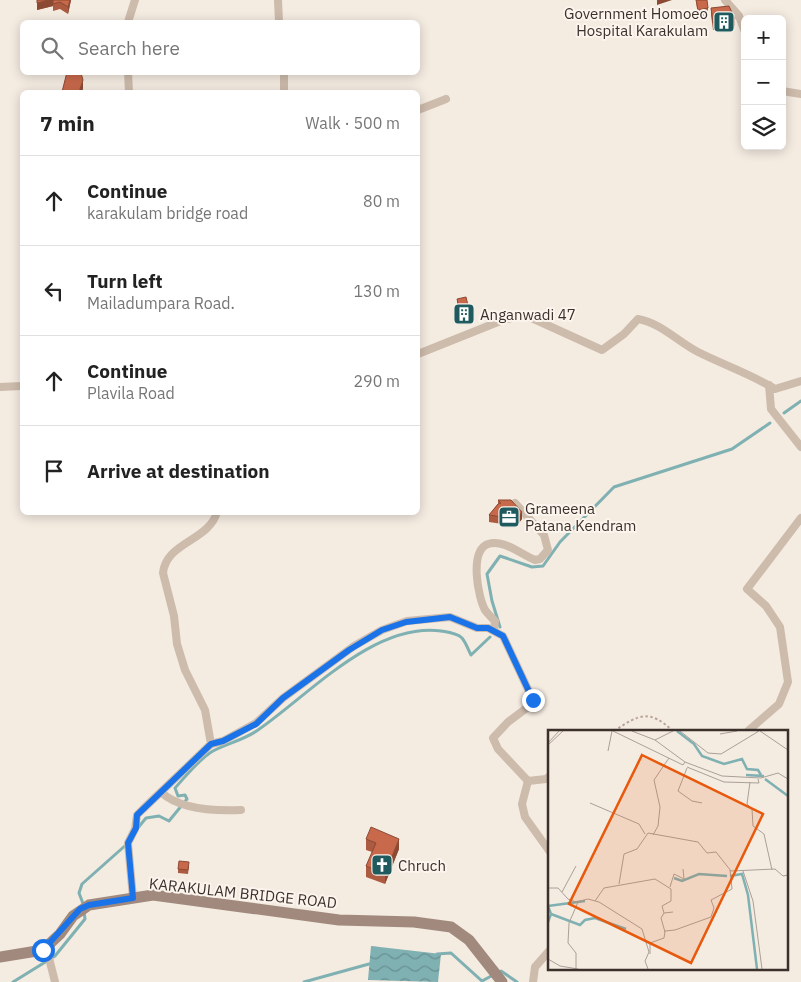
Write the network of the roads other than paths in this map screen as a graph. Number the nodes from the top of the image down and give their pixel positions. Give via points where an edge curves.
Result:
1 (135, 0) edge
2 (278, 0) edge
3 (725, 0) edge
4 (129, 20) edge
5 (279, 20) edge
6 (741, 21) edge
7 (128, 75) edge
8 (284, 75) edge
9 (129, 90) edge
10 (284, 90) edge
11 (786, 92) edge
12 (801, 94) edge
13 (446, 99) dead end
14 (420, 109) edge
15 (420, 353) edge
16 (801, 381) edge
17 (769, 385) junction
18 (20, 386) edge
19 (0, 387) edge
20 (801, 447) edge
21 (515, 503) edge
22 (216, 515) edge
23 (801, 518) edge
24 (494, 631) junction
25 (749, 730) edge
26 (211, 744) junction
27 (548, 778) edge
28 (528, 781) junction
29 (162, 793) junction
30 (241, 810) dead end
31 (548, 849) edge
32 (133, 898) junction
33 (43, 950) junction
34 (548, 952) edge
35 (0, 957) edge
36 (501, 980) edge
37 (55, 982) edge
38 (533, 982) edge

1 - 4 street
2 - 5 street
3 - 6 street
7 - 9 street
8 - 10 street
11 - 12 street
13 - 14 street
15 - 17 street via 502,320 525,315 602,350 638,319 649,320 698,352
16 - 17 street via 775,389
17 - 20 street via 771,409
18 - 19 street
21 - 24 street via 544,535 548,550 535,560 501,544 488,544 480,550 478,585 485,610 495,621
22 - 26 street via 202,532 174,551 163,572 177,644 185,670 205,710
23 - 25 street via 747,589 766,606 780,627 788,682 780,704
24 - 26 street via 470,626 450,617 406,622 382,630 283,698 256,724
24 - 28 street via 503,636 533,700 493,738 498,749
26 - 29 street
27 - 28 street
28 - 31 street via 522,804 525,817
29 - 30 street via 170,800 215,811
29 - 32 street via 137,815 136,828 128,843
32 - 33 main road, KARAKULAM BRIDGE ROAD via 84,907
32 - 36 main road, KARAKULAM BRIDGE ROAD via 153,895 339,920 414,922 451,927 469,940
33 - 35 main road
33 - 37 street via 49,958
34 - 38 street via 535,967

